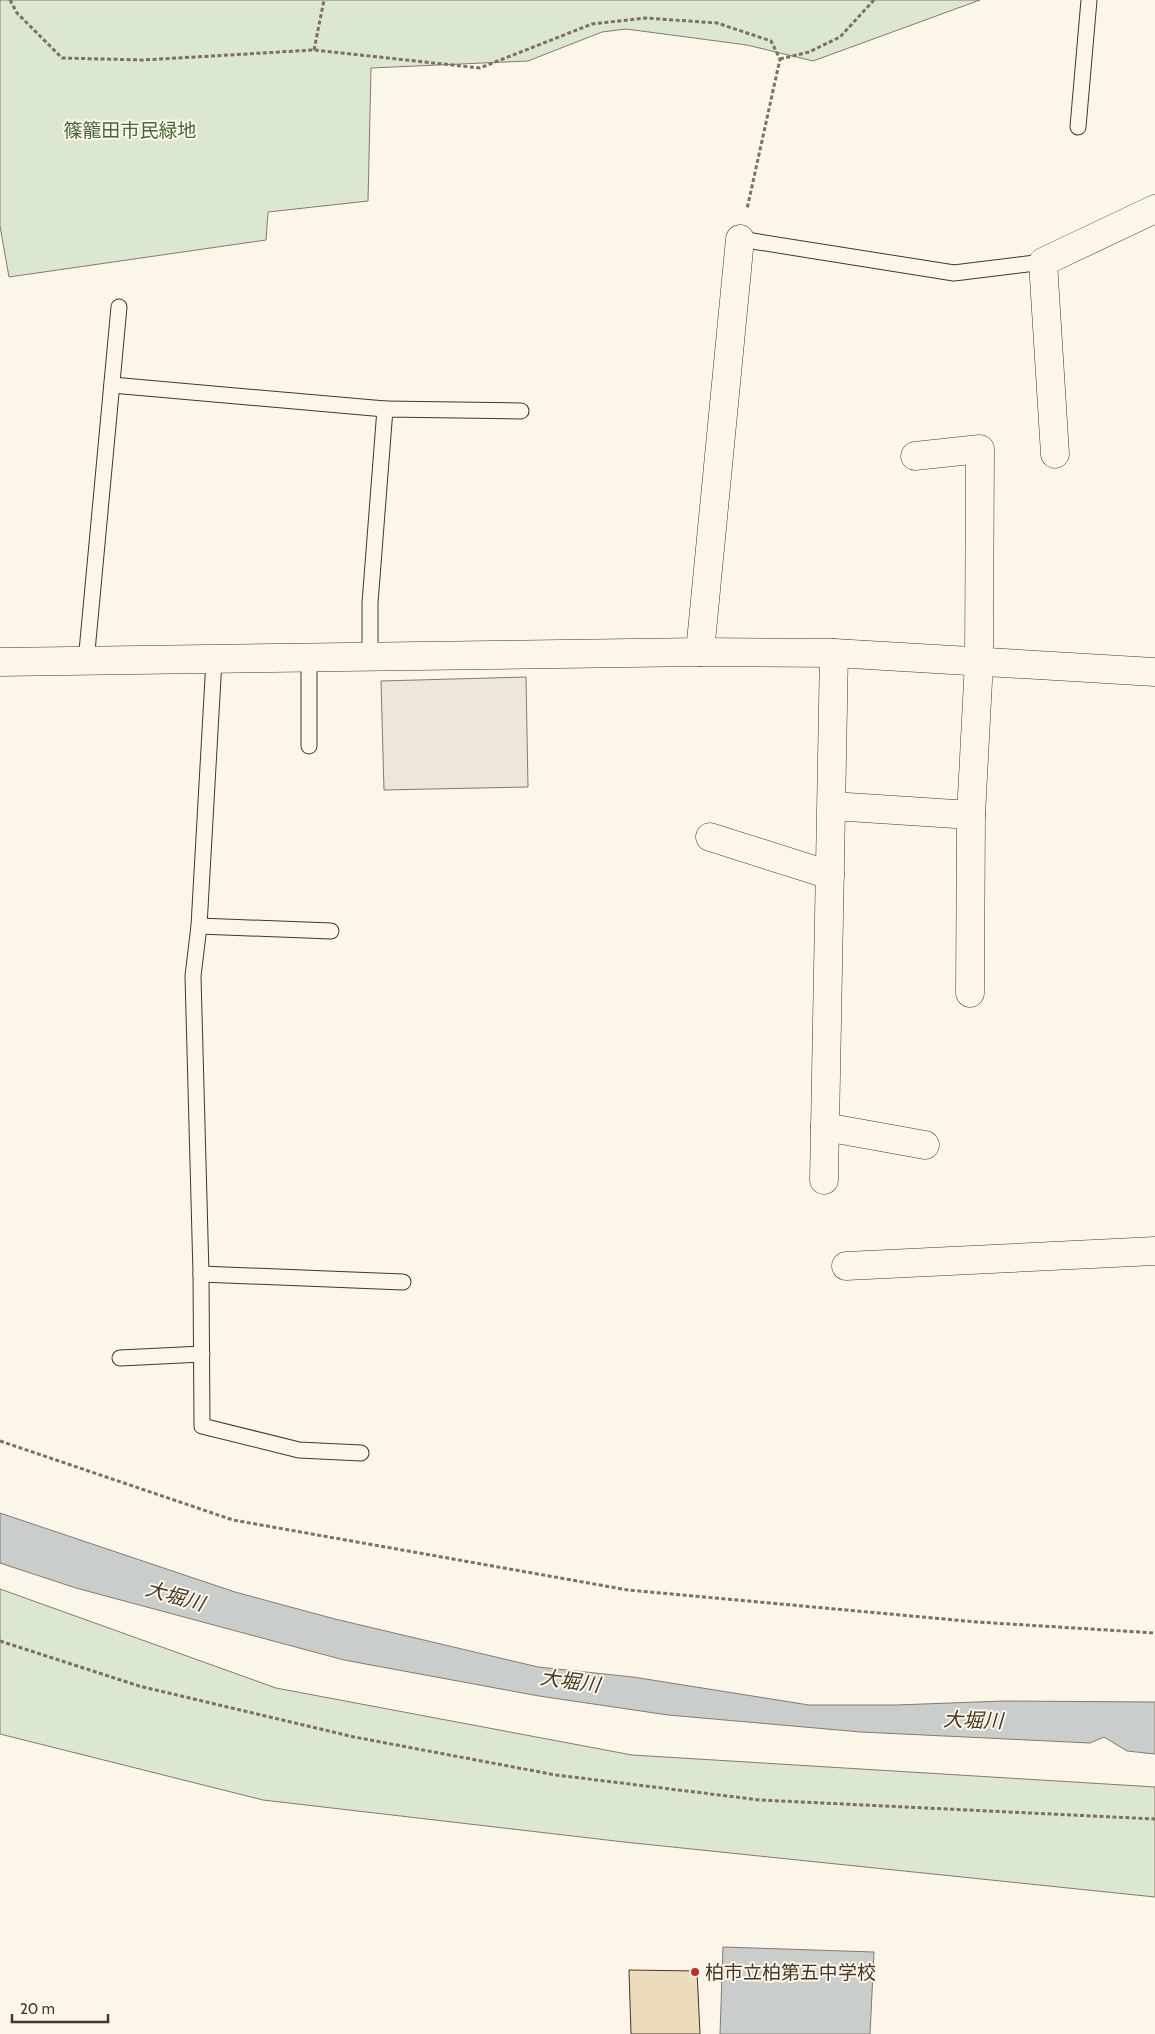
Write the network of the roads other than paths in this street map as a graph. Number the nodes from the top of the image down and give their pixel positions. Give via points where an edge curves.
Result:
1 (1089, 0) edge
2 (1078, 127) dead end
3 (1155, 209) edge
4 (740, 239) joint
5 (1043, 262) junction
6 (119, 308) dead end
7 (112, 385) junction
8 (385, 408) junction
9 (521, 411) dead end
10 (1055, 454) dead end
11 (915, 456) dead end
12 (700, 652) junction
13 (834, 653) junction
14 (370, 657) junction
15 (309, 659) junction
16 (214, 660) junction
17 (0, 662) edge
18 (86, 662) junction
19 (979, 662) junction
20 (1155, 672) edge
21 (309, 746) dead end
22 (832, 806) junction
23 (971, 815) junction
24 (710, 838) dead end
25 (830, 875) junction
26 (199, 926) junction
27 (331, 931) dead end
28 (970, 993) dead end
29 (825, 1127) junction
30 (925, 1145) dead end
31 (824, 1180) dead end
32 (1155, 1251) edge
33 (846, 1266) dead end
34 (202, 1274) junction
35 (403, 1282) dead end
36 (202, 1354) junction
37 (120, 1358) dead end
38 (361, 1452) dead end

1 - 2 lane
3 - 5 street
4 - 5 lane via 954,273
4 - 12 street
5 - 10 street
6 - 7 lane
7 - 8 lane
7 - 18 lane
8 - 9 lane
8 - 14 lane via 370,603
11 - 19 street via 980,449
12 - 13 street
12 - 14 street
13 - 19 street
13 - 22 street
14 - 15 street
15 - 16 street
15 - 21 lane
16 - 18 street
16 - 26 lane
17 - 18 street
19 - 20 street
19 - 23 street
22 - 23 street
22 - 25 street
23 - 28 street
24 - 25 street
25 - 29 street
26 - 27 lane
26 - 34 lane via 193,976
29 - 30 street
29 - 31 street
32 - 33 street
34 - 35 lane
34 - 36 lane
36 - 37 lane
36 - 38 lane via 202,1426 300,1450

